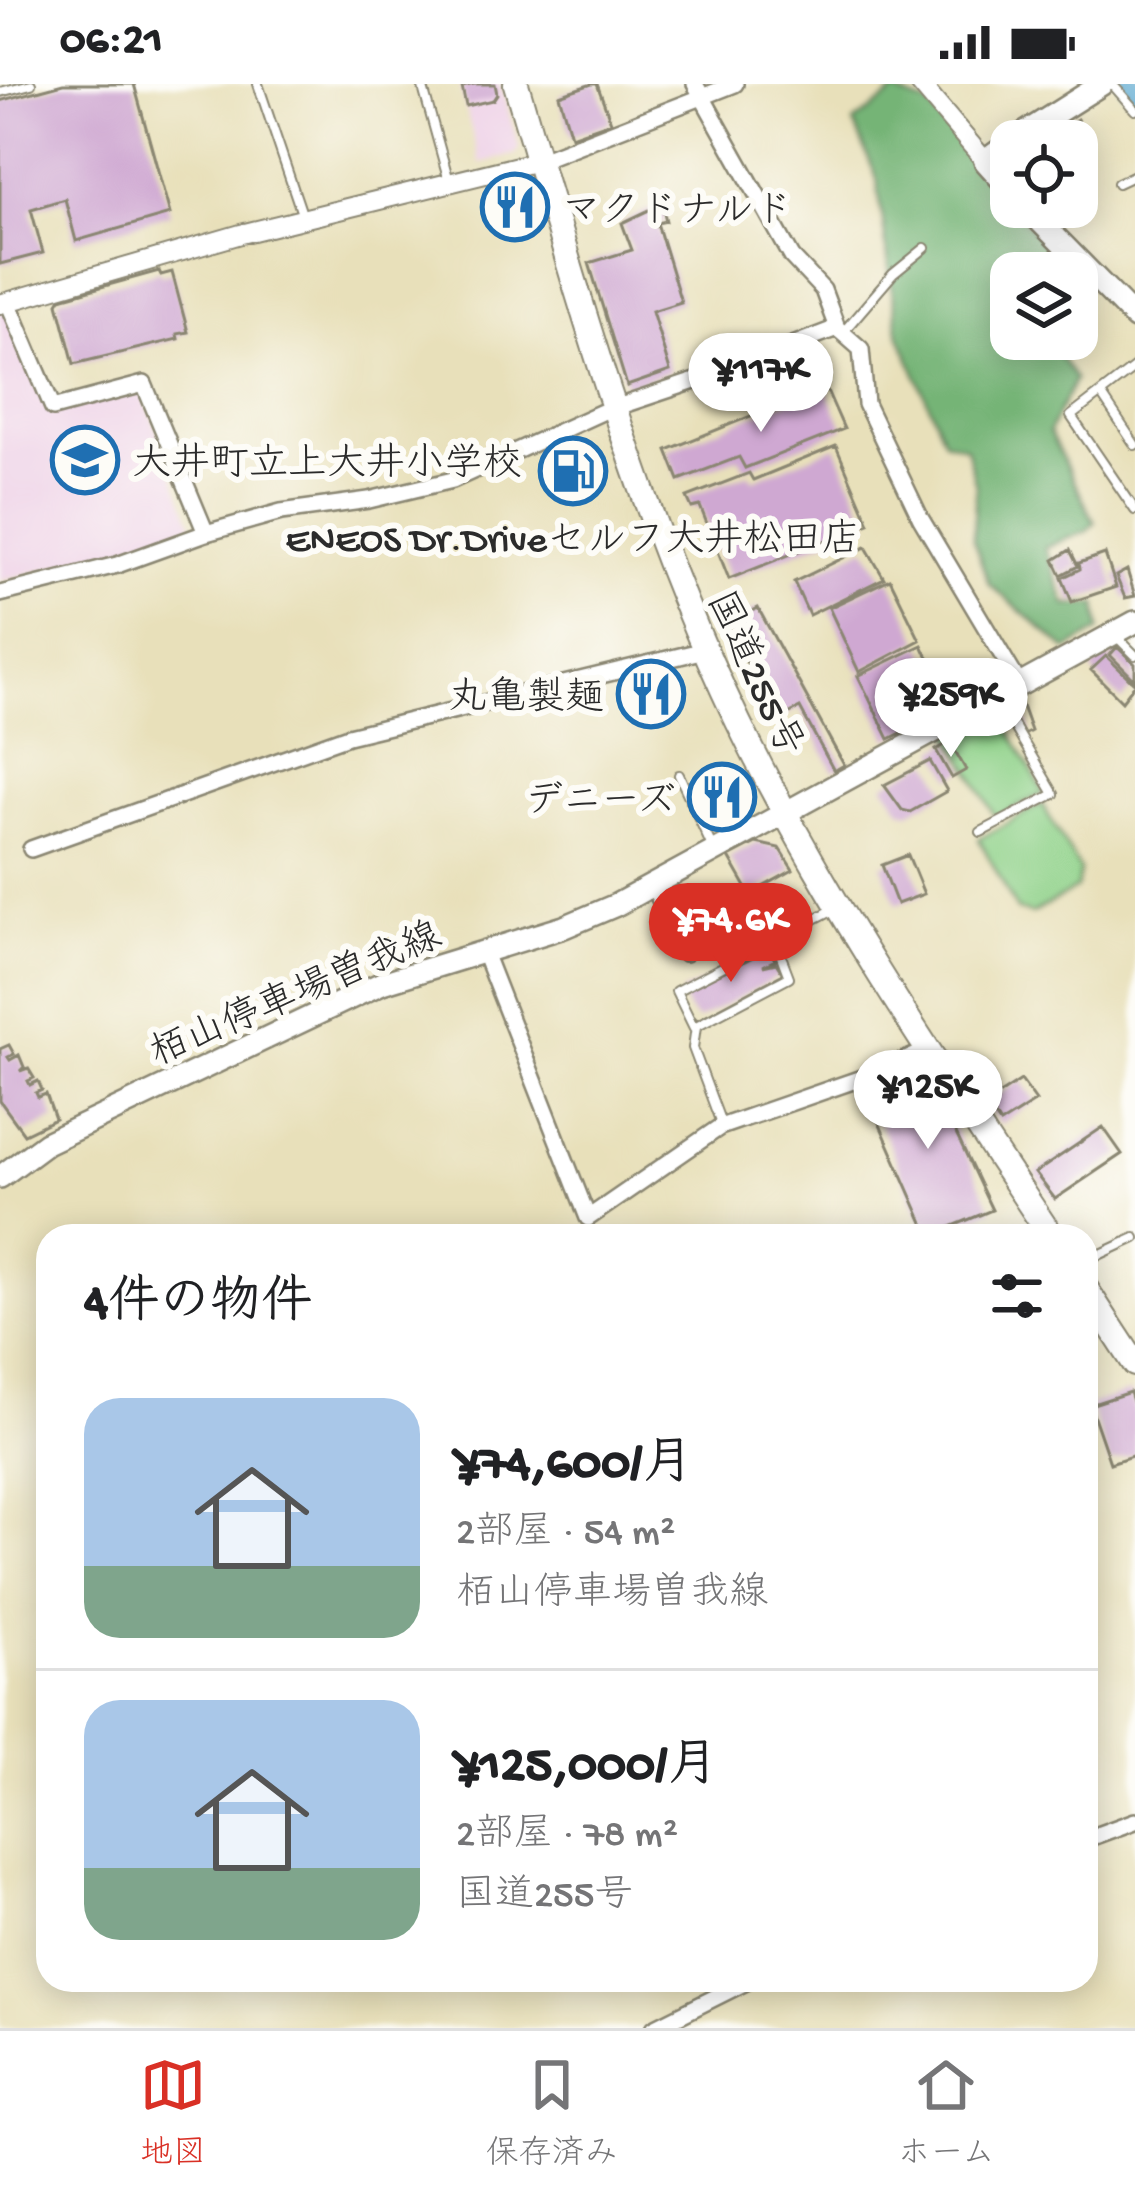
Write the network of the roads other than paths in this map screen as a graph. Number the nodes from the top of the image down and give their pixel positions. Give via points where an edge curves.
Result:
1 (31, 84) edge
2 (258, 84) edge
3 (422, 84) edge
4 (516, 84) edge
5 (735, 84) edge
6 (920, 84) edge
7 (1102, 84) edge
8 (1112, 84) edge
9 (698, 91) edge
10 (0, 92) edge
11 (1135, 110) edge
12 (1045, 120) edge
13 (990, 158) edge
14 (538, 160) junction
15 (986, 161) junction
16 (990, 166) edge
17 (1135, 175) edge
18 (450, 182) junction
19 (1118, 183) dead end
20 (304, 219) junction
21 (1047, 228) edge
22 (925, 248) dead end
23 (4, 303) edge
24 (1135, 318) edge
25 (840, 330) junction
26 (1135, 367) edge
27 (1100, 394) junction
28 (616, 407) junction
29 (1135, 445) edge
30 (1135, 510) edge
31 (206, 533) junction
32 (0, 594) edge
33 (1135, 622) edge
34 (1113, 633) junction
35 (705, 650) junction
36 (1135, 655) edge
37 (1020, 685) junction
38 (998, 698) junction
39 (680, 776) dead end
40 (785, 812) junction
41 (981, 832) dead end
42 (31, 849) dead end
43 (714, 852) junction
44 (653, 885) junction
45 (840, 906) junction
46 (775, 940) junction
47 (483, 950) junction
48 (685, 953) dead end
49 (696, 1029) junction
50 (928, 1050) junction
51 (722, 1126) junction
52 (2, 1173) edge
53 (1043, 1224) edge
54 (1135, 1238) edge
55 (1098, 1255) edge
56 (1098, 1307) edge
57 (1135, 1364) edge
58 (1135, 1821) edge
59 (1098, 1835) edge
60 (726, 1992) edge
61 (654, 2028) edge

1 - 10 lane
2 - 20 lane
3 - 18 lane
4 - 14 highway, 国道255号
5 - 9 street
6 - 15 street
7 - 12 main road
8 - 11 lane
9 - 14 street
9 - 25 street
13 - 15 main road
14 - 18 street
14 - 28 highway, 国道255号
15 - 16 main road
17 - 19 lane
18 - 20 street
20 - 23 street
21 - 24 main road
22 - 25 lane
23 - 31 street via 52,408 144,384
25 - 28 street
25 - 37 street via 861,349 866,404 921,519
26 - 27 lane
27 - 29 lane
27 - 30 lane via 1071,416
28 - 31 street via 436,485
28 - 35 highway, 国道255号
31 - 32 street
33 - 34 main road, 栢山停車場曽我線
34 - 36 lane
34 - 37 main road, 栢山停車場曽我線
35 - 40 highway, 国道255号
35 - 42 street via 348,736
37 - 38 main road, 栢山停車場曽我線
38 - 40 main road, 栢山停車場曽我線
38 - 41 lane via 1054,794
39 - 43 lane
40 - 43 main road, 栢山停車場曽我線
40 - 45 highway, 国道255号
43 - 44 main road, 栢山停車場曽我線
44 - 47 main road, 栢山停車場曽我線 via 592,916
44 - 48 street
45 - 46 lane
45 - 50 highway, 国道255号
46 - 49 lane via 789,977
46 - 49 lane via 676,992
47 - 51 street via 588,1218
47 - 52 main road, 栢山停車場曽我線 via 382,983 61,1136
49 - 51 lane via 693,1048
50 - 51 street
50 - 53 highway, 国道255号
54 - 55 lane
56 - 57 highway
58 - 59 street
60 - 61 street

